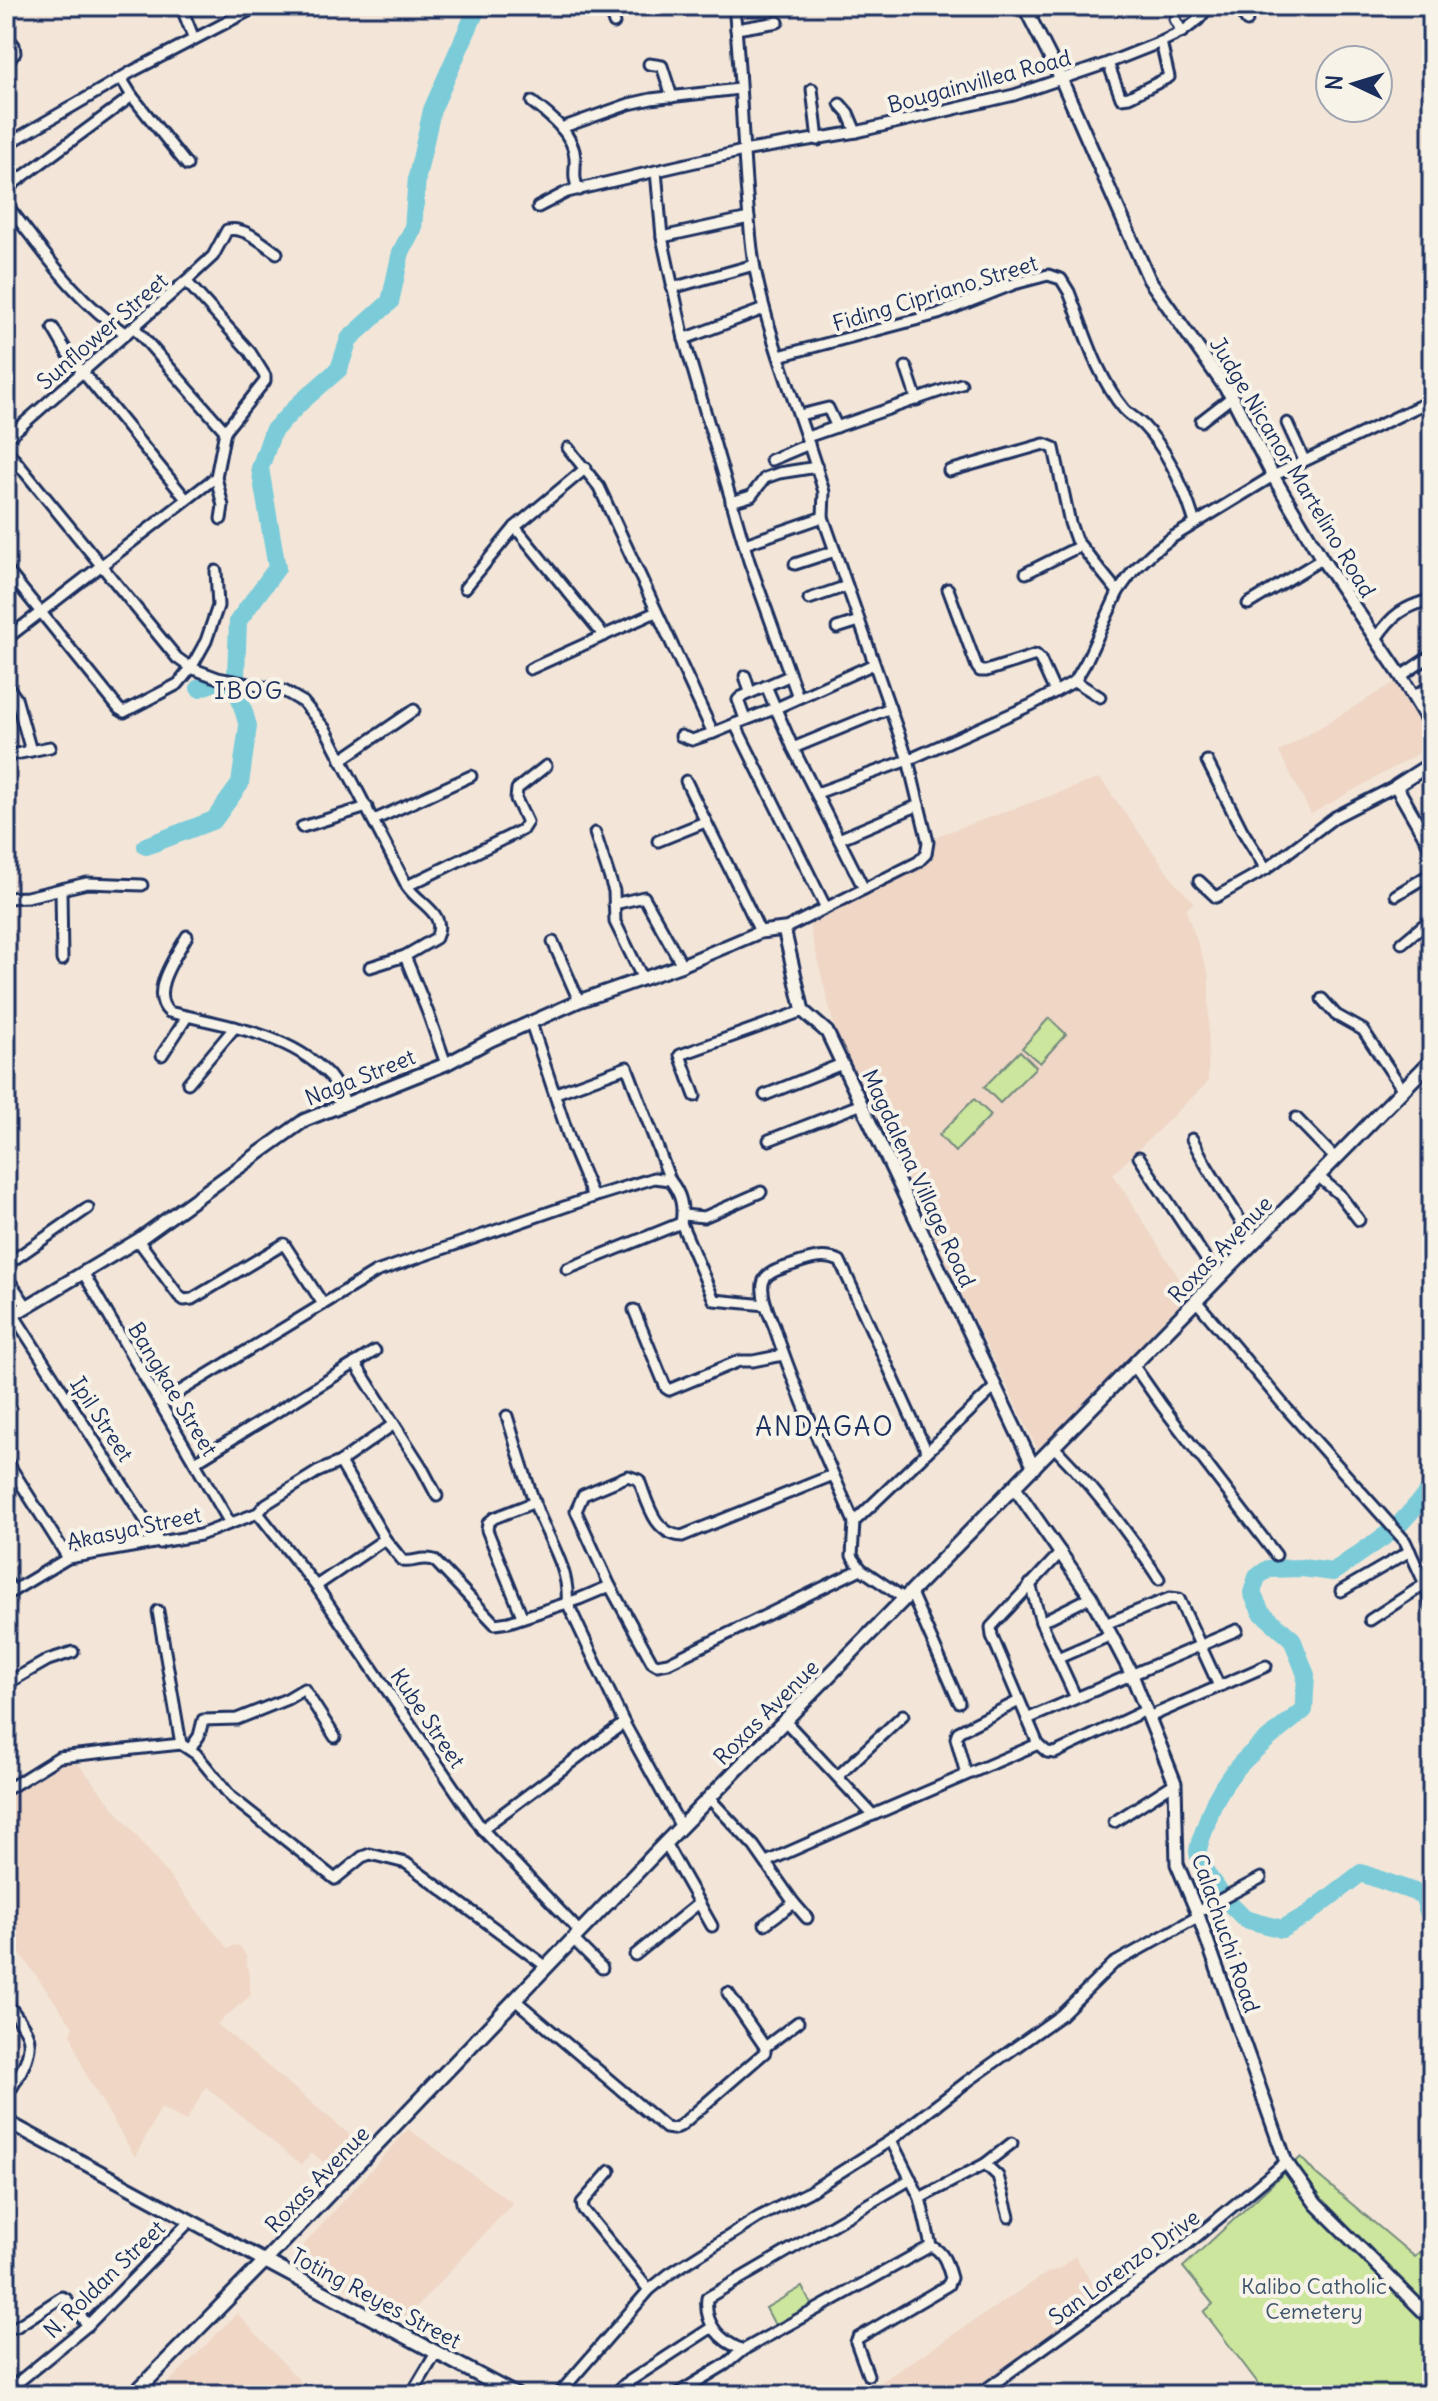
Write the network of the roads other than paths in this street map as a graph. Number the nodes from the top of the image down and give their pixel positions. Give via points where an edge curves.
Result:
1 (181, 6) edge
2 (258, 6) edge
3 (609, 6) edge
4 (734, 6) edge
5 (1039, 6) edge
6 (1209, 6) edge
7 (1237, 6) edge
8 (1026, 10) edge
9 (238, 11) edge
10 (1175, 19) dead end
11 (1247, 21) dead end
12 (778, 22) dead end
13 (614, 23) dead end
14 (736, 29) junction
15 (1182, 32) junction
16 (6, 36) edge
17 (194, 39) junction
18 (1161, 42) junction
19 (6, 63) edge
20 (1108, 63) junction
21 (649, 64) dead end
22 (121, 78) junction
23 (1061, 79) junction
24 (739, 89) junction
25 (812, 89) dead end
26 (132, 96) junction
27 (672, 97) junction
28 (532, 102) dead end
29 (840, 104) dead end
30 (561, 128) junction
31 (856, 132) junction
32 (818, 140) junction
33 (6, 145) edge
34 (743, 151) junction
35 (187, 165) dead end
36 (656, 171) junction
37 (6, 189) edge
38 (579, 190) junction
39 (6, 204) edge
40 (538, 207) dead end
41 (749, 218) junction
42 (662, 237) junction
43 (277, 253) dead end
44 (754, 265) junction
45 (186, 281) junction
46 (672, 288) junction
47 (764, 309) junction
48 (134, 327) junction
49 (53, 328) dead end
50 (126, 334) junction
51 (684, 339) junction
52 (779, 356) junction
53 (906, 367) dead end
54 (84, 371) junction
55 (961, 384) dead end
56 (1232, 397) junction
57 (917, 400) junction
58 (1432, 400) edge
59 (800, 415) junction
60 (1201, 421) dead end
61 (1287, 423) dead end
62 (837, 427) junction
63 (225, 431) junction
64 (6, 439) edge
65 (808, 441) junction
66 (568, 448) dead end
67 (6, 449) edge
68 (771, 460) dead end
69 (1304, 460) junction
70 (817, 467) junction
71 (586, 468) junction
72 (949, 471) dead end
73 (1273, 476) junction
74 (216, 477) junction
75 (186, 499) junction
76 (731, 502) junction
77 (823, 517) junction
78 (221, 519) dead end
79 (1195, 523) junction
80 (515, 527) junction
81 (745, 544) junction
82 (1080, 546) junction
83 (835, 551) junction
84 (1322, 559) junction
85 (795, 564) dead end
86 (101, 565) junction
87 (6, 569) edge
88 (216, 571) dead end
89 (1026, 573) dead end
90 (847, 586) junction
91 (465, 588) dead end
92 (948, 589) dead end
93 (1118, 592) junction
94 (809, 599) dead end
95 (1432, 599) edge
96 (1248, 604) dead end
97 (40, 612) junction
98 (656, 612) junction
99 (859, 621) junction
100 (837, 628) dead end
101 (604, 636) junction
102 (6, 639) edge
103 (1376, 639) junction
104 (1432, 655) edge
105 (874, 664) junction
106 (191, 668) junction
107 (530, 669) dead end
108 (745, 676) dead end
109 (789, 676) junction
110 (1401, 676) junction
111 (1075, 681) junction
112 (6, 684) edge
113 (1432, 684) edge
114 (766, 686) junction
115 (750, 692) junction
116 (1055, 692) junction
117 (798, 697) junction
118 (1100, 697) dead end
119 (1414, 697) junction
120 (890, 708) junction
121 (774, 709) junction
122 (414, 710) dead end
123 (745, 719) junction
124 (735, 724) junction
125 (1432, 728) edge
126 (713, 733) junction
127 (681, 736) dead end
128 (50, 747) dead end
129 (793, 748) junction
130 (31, 751) junction
131 (6, 756) edge
132 (341, 760) junction
133 (908, 760) junction
134 (1207, 761) dead end
135 (1432, 763) edge
136 (546, 766) dead end
137 (471, 776) dead end
138 (686, 781) dead end
139 (1396, 786) junction
140 (817, 793) junction
141 (919, 805) junction
142 (367, 807) junction
143 (374, 820) junction
144 (705, 822) junction
145 (302, 827) dead end
146 (595, 833) dead end
147 (839, 839) junction
148 (658, 841) dead end
149 (1432, 849) edge
150 (1266, 869) junction
151 (1432, 873) edge
152 (1199, 881) dead end
153 (142, 885) dead end
154 (407, 886) junction
155 (61, 889) junction
156 (864, 889) junction
157 (1396, 895) dead end
158 (6, 898) edge
159 (614, 904) junction
160 (826, 908) junction
161 (1432, 918) edge
162 (784, 929) junction
163 (760, 932) junction
164 (187, 936) dead end
165 (553, 942) dead end
166 (1402, 943) dead end
167 (405, 956) junction
168 (62, 960) dead end
169 (682, 965) junction
170 (370, 967) dead end
171 (643, 979) junction
172 (1322, 999) dead end
173 (579, 1001) junction
174 (803, 1011) junction
175 (187, 1017) junction
176 (531, 1023) junction
177 (235, 1027) junction
178 (162, 1055) dead end
179 (1432, 1060) edge
180 (446, 1064) junction
181 (842, 1064) junction
182 (188, 1083) dead end
183 (1403, 1090) junction
184 (556, 1093) junction
185 (765, 1095) dead end
186 (695, 1096) dead end
187 (346, 1104) junction
188 (862, 1104) junction
189 (1296, 1118) dead end
190 (1192, 1139) dead end
191 (769, 1140) dead end
192 (1139, 1157) dead end
193 (1336, 1159) junction
194 (1319, 1177) junction
195 (670, 1180) junction
196 (761, 1192) dead end
197 (593, 1197) junction
198 (88, 1208) dead end
199 (682, 1219) junction
200 (1359, 1220) dead end
201 (138, 1240) junction
202 (1254, 1243) junction
203 (7, 1263) edge
204 (567, 1269) dead end
205 (84, 1274) junction
206 (6, 1276) edge
207 (1219, 1279) junction
208 (1197, 1302) junction
209 (323, 1304) junction
210 (26, 1305) junction
211 (766, 1305) junction
212 (634, 1310) dead end
213 (9, 1317) edge
214 (375, 1351) dead end
215 (783, 1355) junction
216 (355, 1363) junction
217 (1134, 1366) junction
218 (996, 1386) junction
219 (161, 1403) junction
220 (507, 1416) dead end
221 (394, 1424) junction
222 (1054, 1447) junction
223 (927, 1452) junction
224 (6, 1460) edge
225 (195, 1462) junction
226 (340, 1462) junction
227 (1034, 1468) junction
228 (833, 1475) junction
229 (1015, 1488) junction
230 (437, 1496) dead end
231 (535, 1502) junction
232 (258, 1513) junction
233 (854, 1522) junction
234 (230, 1523) junction
235 (385, 1539) junction
236 (160, 1543) junction
237 (1410, 1551) junction
238 (1061, 1552) junction
239 (1276, 1555) dead end
240 (68, 1558) junction
241 (861, 1569) junction
242 (1159, 1579) dead end
243 (6, 1581) edge
244 (1030, 1584) junction
245 (1425, 1584) junction
246 (316, 1586) junction
247 (610, 1586) junction
248 (1341, 1591) dead end
249 (10, 1593) edge
250 (908, 1596) junction
251 (1091, 1597) junction
252 (567, 1602) junction
253 (1432, 1609) edge
254 (158, 1611) dead end
255 (522, 1616) junction
256 (1370, 1620) dead end
257 (1041, 1622) junction
258 (1105, 1624) junction
259 (1237, 1630) dead end
260 (1111, 1635) junction
261 (1201, 1646) junction
262 (73, 1652) dead end
263 (1058, 1658) junction
264 (1266, 1666) dead end
265 (1132, 1675) junction
266 (6, 1684) edge
267 (1219, 1686) junction
268 (1076, 1698) junction
269 (1019, 1701) junction
270 (959, 1702) dead end
271 (1147, 1714) junction
272 (903, 1715) dead end
273 (1027, 1719) junction
274 (785, 1721) junction
275 (624, 1723) junction
276 (335, 1737) dead end
277 (1038, 1744) junction
278 (185, 1746) junction
279 (966, 1774) junction
280 (838, 1776) junction
281 (1175, 1783) junction
282 (6, 1790) edge
283 (709, 1798) junction
284 (873, 1815) junction
285 (1114, 1822) dead end
286 (681, 1827) junction
287 (482, 1829) junction
288 (665, 1843) junction
289 (766, 1862) junction
290 (1261, 1878) dead end
291 (699, 1903) junction
292 (794, 1903) junction
293 (1198, 1914) junction
294 (807, 1918) dead end
295 (765, 1924) dead end
296 (712, 1926) dead end
297 (577, 1935) junction
298 (635, 1955) dead end
299 (547, 1967) junction
300 (602, 1968) dead end
301 (728, 1993) dead end
302 (515, 2000) junction
303 (6, 2001) edge
304 (798, 2022) dead end
305 (765, 2047) junction
306 (6, 2098) edge
307 (6, 2121) edge
308 (891, 2140) junction
309 (1012, 2143) dead end
310 (1286, 2162) junction
311 (985, 2164) junction
312 (610, 2171) dead end
313 (911, 2179) junction
314 (920, 2198) junction
315 (1009, 2217) dead end
316 (190, 2221) junction
317 (931, 2246) junction
318 (265, 2261) junction
319 (649, 2290) junction
320 (1432, 2320) edge
321 (88, 2325) junction
322 (6, 2327) edge
323 (711, 2328) junction
324 (743, 2350) junction
325 (436, 2353) junction
326 (868, 2375) dead end
327 (6, 2392) edge
328 (133, 2395) edge
329 (411, 2395) edge
330 (516, 2395) edge
331 (558, 2395) edge
332 (613, 2395) edge
333 (675, 2395) edge
334 (978, 2395) edge

1 - 17 street
2 - 9 street
3 - 13 street
4 - 14 street
5 - 8 street via 1034,13
6 - 15 street, Bougainvillea Road
7 - 11 street
8 - 23 street, Judge Nicanor Martelino Road
9 - 17 street
10 - 15 street
12 - 14 street
14 - 24 street
15 - 18 street, Bougainvillea Road
16 - 19 street via 15,53
17 - 22 street
18 - 20 street, Bougainvillea Road
18 - 20 street via 1169,77 1129,97 1121,98
20 - 23 street, Bougainvillea Road
21 - 27 street via 662,66
22 - 26 street
22 - 33 street
23 - 31 street, Bougainvillea Road
23 - 56 street, Judge Nicanor Martelino Road via 1149,279
24 - 27 street
24 - 34 street
25 - 32 street
26 - 35 street
26 - 37 street
27 - 30 street via 629,104
28 - 30 street
29 - 31 street
30 - 38 street via 573,146
31 - 32 street, Bougainvillea Road
32 - 34 street, Bougainvillea Road
34 - 36 street, Bougainvillea Road
34 - 41 street
36 - 38 street, Bougainvillea Road
36 - 42 street
38 - 40 street, Bougainvillea Road
39 - 50 street via 71,289
41 - 42 street
41 - 44 street
42 - 46 street
43 - 45 street, Sunflower Street via 243,231 227,230 213,256
44 - 46 street
44 - 47 street
45 - 48 street, Sunflower Street
45 - 63 street via 264,372 265,381
46 - 51 street
47 - 51 street
47 - 52 street
48 - 50 street, Sunflower Street
48 - 63 street
49 - 54 street
50 - 54 street, Sunflower Street
51 - 76 street
52 - 59 street
52 - 79 street, Fiding Cipriano Street via 938,314 1014,284 1048,275 1061,279 1104,377 1125,410 1162,447
53 - 57 street
54 - 64 street, Sunflower Street
54 - 75 street
55 - 57 street
56 - 60 street
56 - 73 street, Judge Nicanor Martelino Road
57 - 62 street
58 - 69 street
59 - 62 street via 828,408
59 - 65 street
61 - 69 street
62 - 65 street
63 - 74 street
65 - 68 street
65 - 70 street
66 - 71 street
67 - 86 street
69 - 73 street
70 - 76 street via 765,478 751,496
70 - 77 street
71 - 80 street
71 - 98 street
72 - 82 street via 1044,444 1054,448
73 - 79 street
73 - 84 street, Judge Nicanor Martelino Road
74 - 75 street
74 - 78 street
75 - 86 street
76 - 81 street
77 - 81 street
77 - 83 street
79 - 93 street via 1153,552
80 - 91 street
80 - 101 street
81 - 109 street
82 - 89 street
82 - 93 street
83 - 85 street
83 - 90 street
84 - 96 street
84 - 103 street, Judge Nicanor Martelino Road
86 - 97 street
86 - 106 street
87 - 97 street
88 - 106 street via 216,614
90 - 94 street
90 - 99 street
92 - 116 street via 980,671 1036,655
93 - 111 street
95 - 103 street via 1392,617
97 - 102 street
97 - 106 street via 124,712 178,684
98 - 101 street
98 - 126 street
99 - 100 street
99 - 105 street
101 - 107 street
103 - 110 street, Judge Nicanor Martelino Road
104 - 110 street
105 - 117 street
105 - 120 street
106 - 132 street via 284,691 303,702
108 - 115 street
109 - 114 street
109 - 117 street
110 - 119 street, Judge Nicanor Martelino Road
111 - 116 street
111 - 118 street
112 - 130 street via 16,698
113 - 119 street
114 - 115 street
114 - 121 street
115 - 123 street via 738,700
116 - 133 street
117 - 121 street
119 - 125 street, Judge Nicanor Martelino Road
120 - 129 street
120 - 133 street
121 - 123 street
121 - 129 street
122 - 132 street
123 - 124 street
124 - 126 street
124 - 160 street
126 - 127 street via 692,740
128 - 130 street
129 - 140 street
130 - 131 street
132 - 142 street
133 - 140 street
133 - 141 street
134 - 150 street
135 - 139 street
136 - 154 street via 517,789 527,822 522,830
137 - 143 street
138 - 144 street
139 - 149 street
139 - 150 street via 1335,817
140 - 147 street
141 - 147 street
141 - 156 street via 926,854
142 - 143 street
142 - 145 street
143 - 154 street
144 - 148 street
144 - 163 street
146 - 159 street
147 - 156 street
150 - 152 street via 1216,897
151 - 157 street
153 - 155 street via 87,883
154 - 167 street via 432,911 439,927 436,938
155 - 158 street
155 - 168 street
156 - 160 street
159 - 169 street via 644,897
159 - 171 street via 615,922
160 - 162 street
161 - 166 street
162 - 163 street
162 - 174 street
163 - 169 street, Naga Street
164 - 175 street via 161,995 163,1007
165 - 173 street
167 - 170 street
167 - 180 street
169 - 171 street, Naga Street
171 - 173 street, Naga Street
172 - 183 street via 1336,1015 1363,1030
173 - 176 street, Naga Street
174 - 181 street, Magdalena Village Road via 827,1032
174 - 186 street via 680,1055
175 - 177 street
175 - 178 street
176 - 180 street, Naga Street
176 - 184 street
177 - 182 street
177 - 187 street via 276,1040 308,1058 328,1073
179 - 183 main road, Roxas Avenue
180 - 187 street, Naga Street
181 - 185 street
181 - 188 street, Magdalena Village Road
183 - 193 main road, Roxas Avenue
184 - 195 street via 627,1067
184 - 197 street
187 - 201 street, Naga Street via 305,1120
188 - 191 street
188 - 218 street, Magdalena Village Road
189 - 193 street
190 - 202 street
192 - 207 street
193 - 194 main road, Roxas Avenue
194 - 200 street
194 - 202 main road, Roxas Avenue
195 - 197 street via 654,1178
195 - 199 street via 679,1192
196 - 199 street via 704,1217
197 - 209 street via 376,1272
198 - 203 street
199 - 204 street
199 - 211 street via 714,1300
201 - 205 street, Naga Street
201 - 209 street via 184,1300 284,1244
202 - 207 main road, Roxas Avenue
205 - 210 street, Naga Street
205 - 219 street, Bangkae Street
206 - 210 street
207 - 208 main road, Roxas Avenue
208 - 217 main road, Roxas Avenue
208 - 237 street
209 - 219 street
210 - 213 street, Naga Street
211 - 215 street
211 - 223 street via 762,1286 775,1271 825,1256 840,1261
212 - 215 street via 669,1390 739,1361
213 - 236 street, Ipil Street
214 - 216 street
215 - 228 street
216 - 221 street
216 - 225 street
217 - 222 main road, Roxas Avenue
217 - 239 street
218 - 223 street
218 - 227 street, Magdalena Village Road
219 - 225 street, Bangkae Street
220 - 231 street
221 - 226 street, Akasya Street
221 - 230 street
222 - 227 main road, Roxas Avenue
222 - 242 street via 1112,1510
223 - 233 street
224 - 240 street
225 - 234 street, Bangkae Street
226 - 232 street, Akasya Street
226 - 235 street
227 - 229 main road, Roxas Avenue
228 - 233 street
228 - 247 street via 682,1536 667,1533 658,1524 634,1477 583,1495 576,1511
229 - 238 street, Calachuchi Road
229 - 250 main road, Roxas Avenue
231 - 252 street via 569,1588
231 - 255 street via 494,1518 487,1530
232 - 234 street, Akasya Street
232 - 246 street, Kube Street
233 - 241 street via 852,1556
234 - 236 street, Akasya Street
235 - 246 street
235 - 255 street via 403,1561 434,1560 495,1624
236 - 240 street, Akasya Street
237 - 245 street
237 - 248 street
238 - 244 street
238 - 251 street, Calachuchi Road
240 - 249 street, Akasya Street
241 - 247 street via 657,1665 648,1658
241 - 250 street
243 - 249 street
244 - 257 street
244 - 269 street via 991,1627
245 - 253 street
245 - 256 street
246 - 287 street, Kube Street
247 - 252 street
250 - 270 street
250 - 274 main road, Roxas Avenue
251 - 257 street
251 - 258 street, Calachuchi Road
252 - 255 street
252 - 275 street
254 - 278 street
257 - 263 street
258 - 260 street, Calachuchi Road
258 - 261 street via 1174,1597
259 - 261 street
260 - 263 street
260 - 265 street, Calachuchi Road
261 - 265 street
261 - 267 street
262 - 266 street
263 - 268 street
264 - 267 street
265 - 268 street
265 - 271 street, Calachuchi Road
267 - 271 street
268 - 273 street
269 - 273 street
269 - 279 street via 958,1732
271 - 277 street via 1059,1752 1047,1752
271 - 281 street, Calachuchi Road
272 - 280 street
273 - 277 street
274 - 280 street
274 - 283 main road, Roxas Avenue
275 - 286 street
275 - 287 street
276 - 278 street via 304,1689 237,1719 203,1720 199,1736
277 - 279 street
278 - 282 street via 59,1757
278 - 299 street via 231,1797 335,1879 370,1854 406,1863
279 - 284 street
280 - 284 street
281 - 285 street
281 - 293 street, Calachuchi Road via 1176,1858
283 - 286 main road, Roxas Avenue
283 - 289 street
284 - 289 street
286 - 288 main road, Roxas Avenue
287 - 297 street, Kube Street
288 - 291 street
288 - 297 main road, Roxas Avenue
289 - 292 street
290 - 293 street
291 - 296 street
291 - 298 street
292 - 294 street
292 - 295 street
293 - 308 street via 1113,1964 1061,2015
293 - 310 street, Calachuchi Road
297 - 299 main road, Roxas Avenue
297 - 300 street, Kube Street
299 - 302 main road, Roxas Avenue
301 - 305 street
302 - 305 street via 666,2128 680,2126 763,2055
302 - 318 main road, Roxas Avenue
303 - 306 street via 30,2043
304 - 305 street
307 - 316 street, Toting Reyes Street
308 - 313 street
308 - 319 street via 703,2251
309 - 311 street
310 - 320 street, Calachuchi Road via 1316,2204
310 - 334 street, San Lorenzo Drive via 1184,2247
311 - 314 street
311 - 315 street via 998,2176
312 - 319 street via 582,2203 583,2209
313 - 314 street
313 - 323 street via 712,2293 706,2305
314 - 317 street
316 - 318 street, Toting Reyes Street
316 - 321 street, N. Roldan Street
317 - 324 street
317 - 326 street via 945,2258 951,2282 858,2338
318 - 325 main road, Toting Reyes Street
318 - 328 main road, Roxas Avenue
319 - 331 street
321 - 322 street via 62,2297 16,2327
321 - 327 street, N. Roldan Street
323 - 324 street
323 - 332 street
324 - 333 street
325 - 329 street
325 - 330 main road, Toting Reyes Street

